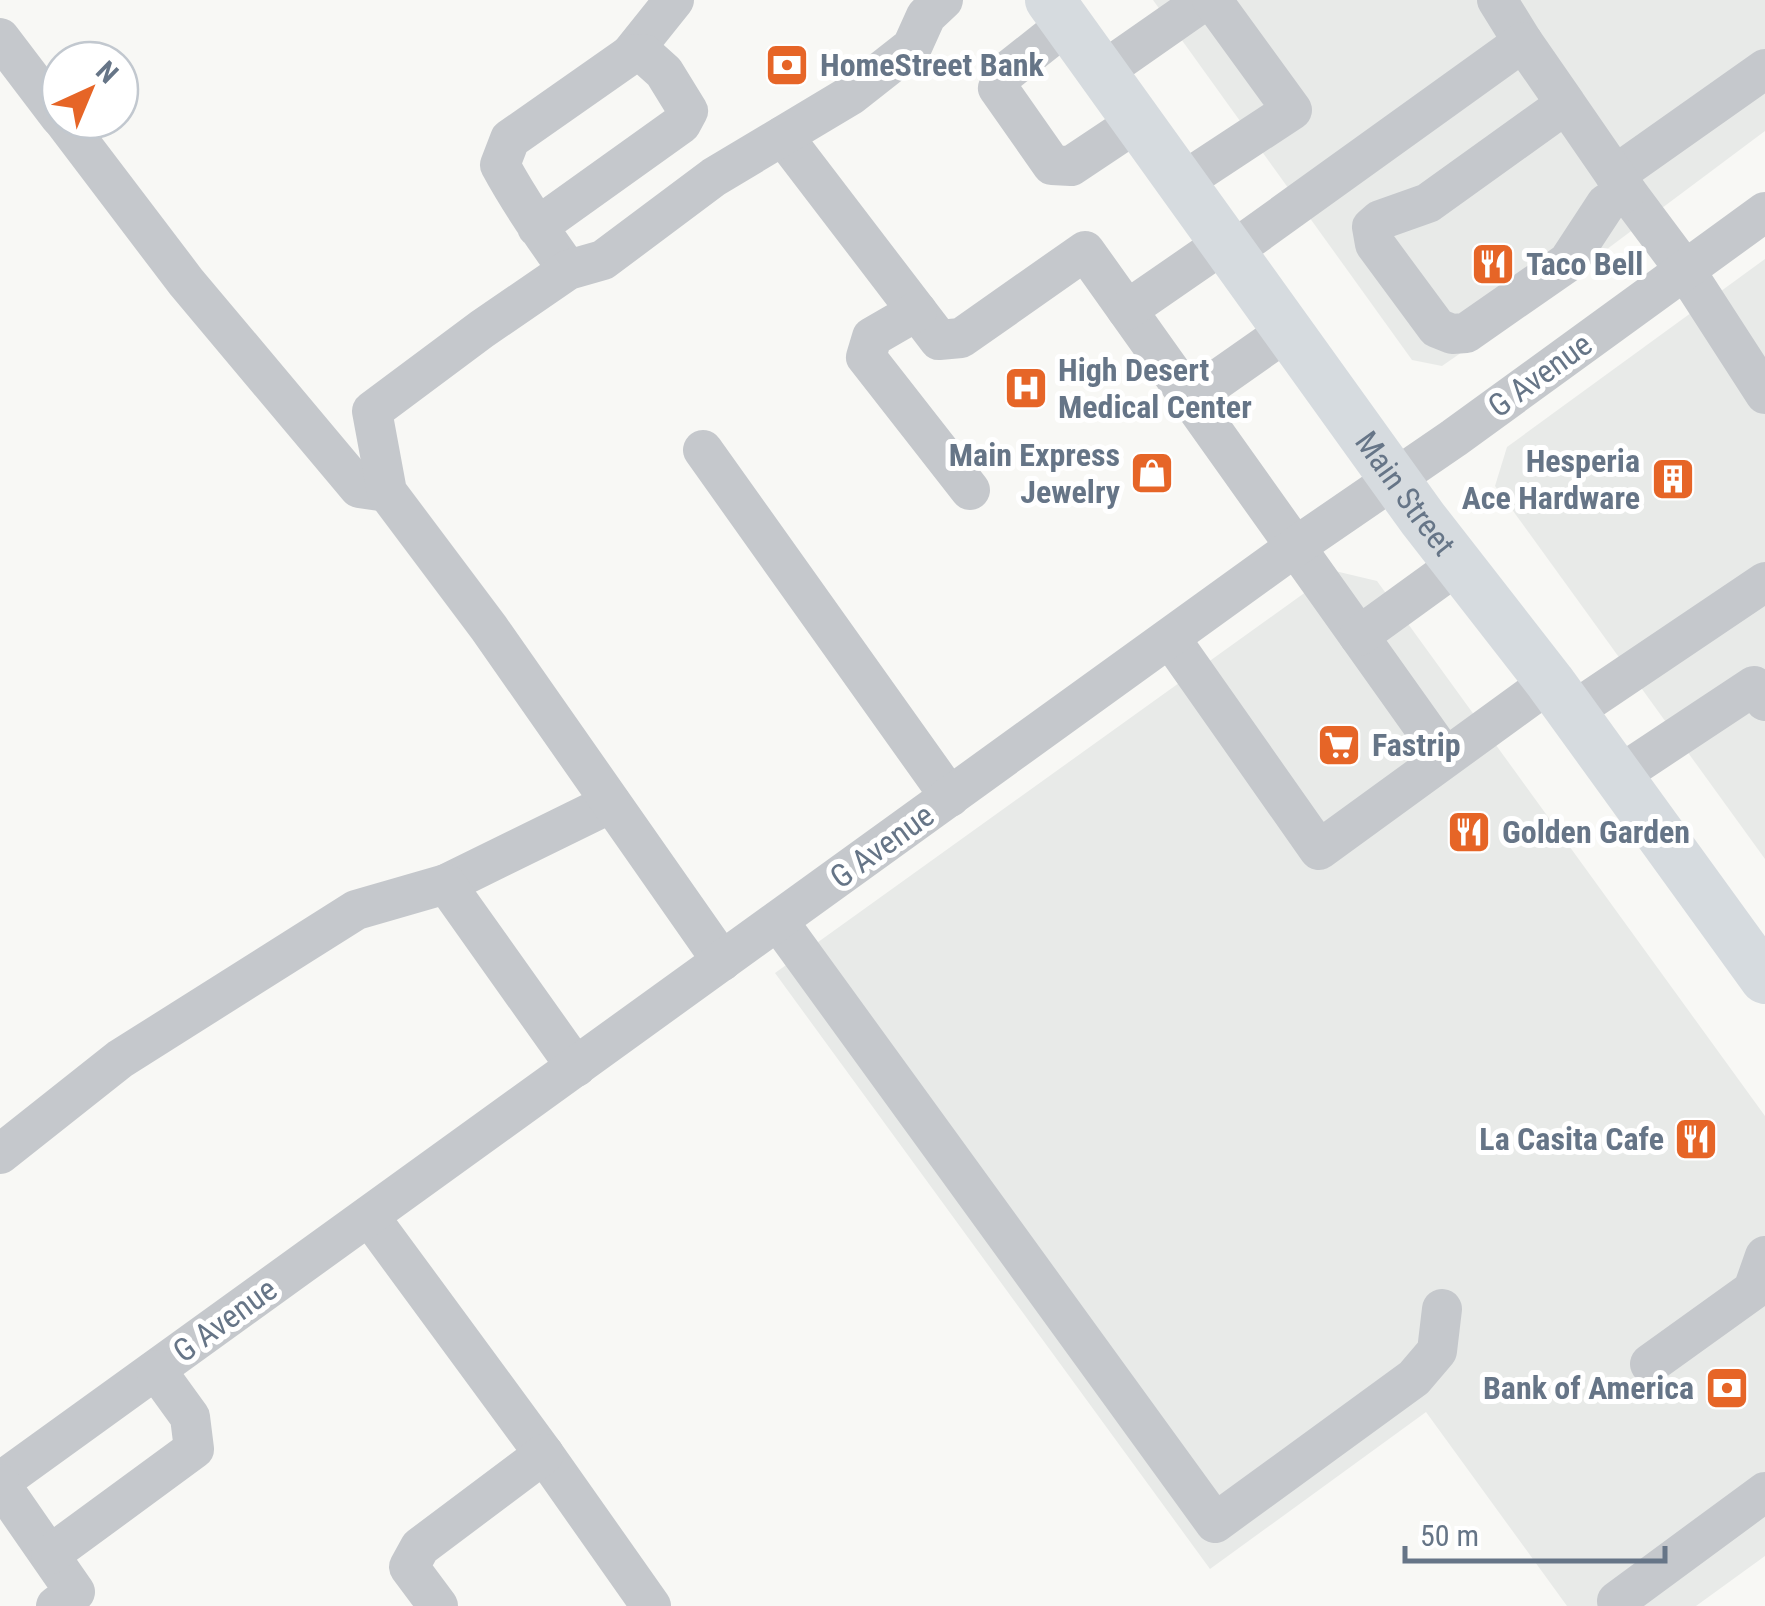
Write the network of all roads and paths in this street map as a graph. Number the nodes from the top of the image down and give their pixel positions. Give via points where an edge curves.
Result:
1 (674, 0) edge
2 (944, 0) edge
3 (1208, 0) edge
4 (1497, 0) edge
5 (1058, 12) edge
6 (0, 38) edge
7 (1523, 42) junction
8 (630, 55) junction
9 (1765, 69) edge
10 (1102, 72) junction
11 (40, 90) edge
12 (1566, 104) junction
13 (1137, 122) junction
14 (783, 136) junction
15 (78, 140) edge
16 (1334, 178) junction
17 (1181, 184) junction
18 (1616, 190) junction
19 (1765, 212) edge
20 (538, 227) junction
21 (1374, 236) junction
22 (1227, 247) junction
23 (568, 270) junction
24 (1685, 270) junction
25 (917, 310) junction
26 (1126, 310) junction
27 (1288, 331) junction
28 (1765, 394) edge
29 (1190, 399) junction
30 (703, 450) dead end
31 (1393, 477) junction
32 (970, 490) dead end
33 (387, 492) junction
34 (1295, 547) junction
35 (1457, 566) junction
36 (1765, 582) edge
37 (1359, 636) junction
38 (1170, 638) junction
39 (1761, 689) edge
40 (1561, 697) junction
41 (1445, 757) junction
42 (1618, 776) junction
43 (950, 797) junction
44 (611, 803) junction
45 (446, 884) junction
46 (778, 921) junction
47 (722, 961) junction
48 (1760, 963) edge
49 (576, 1067) junction
50 (0, 1154) edge
51 (369, 1216) junction
52 (1765, 1256) edge
53 (1442, 1309) dead end
54 (1650, 1364) dead end
55 (156, 1370) junction
56 (549, 1461) junction
57 (0, 1483) edge
58 (1765, 1492) edge
59 (50, 1554) junction
60 (56, 1606) edge
61 (438, 1606) edge
62 (651, 1606) edge
63 (1621, 1606) edge

1 - 8 street
2 - 14 street via 926,16 912,47
3 - 10 street
3 - 17 street via 1292,110
4 - 7 street
5 - 10 main road, Main Street
5 - 13 street via 998,88 1052,165 1071,166
6 - 11 street
7 - 12 street
7 - 16 street
8 - 20 street via 510,139 500,165
8 - 20 street via 644,54 654,63 688,112 681,124
9 - 18 street
10 - 13 main road, Main Street
12 - 18 street
12 - 21 street via 1428,203 1380,220
13 - 17 main road, Main Street
14 - 23 street via 602,260
14 - 25 street
15 - 33 street via 186,282 359,488
16 - 21 street
16 - 22 street
17 - 22 main road, Main Street
18 - 21 street via 1568,262 1466,334 1437,328
18 - 24 street
19 - 24 street, G Avenue
20 - 23 street
22 - 26 street
22 - 27 main road, Main Street
23 - 33 street via 372,411
24 - 28 street
24 - 31 street, G Avenue
25 - 26 street via 940,340 960,338 1085,251
25 - 32 street via 872,336 866,357
26 - 29 street
27 - 29 street
27 - 31 main road, Main Street
29 - 34 street
30 - 43 street
31 - 34 street, G Avenue
31 - 35 main road, Main Street
33 - 44 street
34 - 37 street
34 - 38 street, G Avenue
35 - 37 street
35 - 40 main road, Main Street
36 - 40 street
37 - 41 street
38 - 41 street via 1319,850
38 - 43 street, G Avenue
39 - 42 street
40 - 41 street
40 - 42 main road, Main Street
42 - 48 main road, Main Street
43 - 46 street, G Avenue
44 - 45 street
44 - 47 street
45 - 49 street
45 - 50 street via 356,910 120,1058
46 - 47 street, G Avenue
46 - 53 street via 1215,1524 1414,1378 1438,1351
47 - 49 street, G Avenue
49 - 51 street, G Avenue
51 - 55 street, G Avenue
51 - 56 street
52 - 54 street via 1753,1290
55 - 57 street, G Avenue
55 - 59 street via 190,1417 194,1449
56 - 61 street via 420,1547 409,1567
56 - 62 street
57 - 59 street
58 - 63 street via 1617,1601
59 - 60 street via 75,1592

